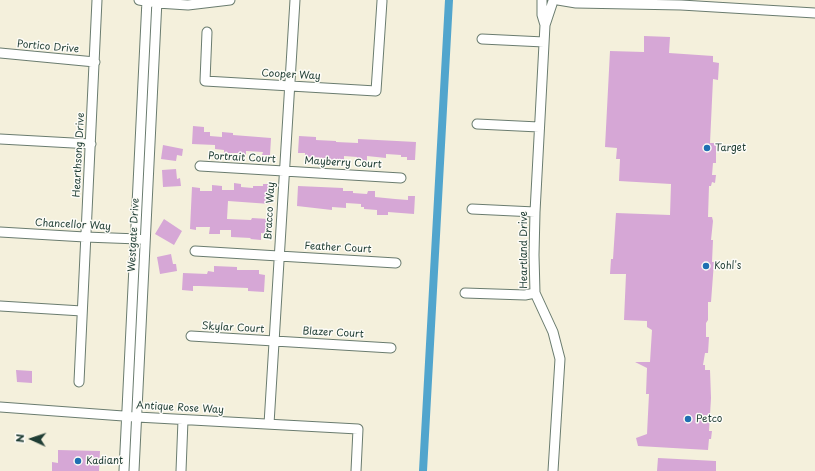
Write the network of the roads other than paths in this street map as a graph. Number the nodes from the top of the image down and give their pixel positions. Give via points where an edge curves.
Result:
1 (97, 0) edge
2 (144, 0) edge
3 (230, 0) edge
4 (295, 0) edge
5 (550, 0) edge
6 (585, 1) edge
7 (157, 2) edge
8 (209, 2) edge
9 (382, 2) dead end
10 (815, 13) edge
11 (207, 32) dead end
12 (482, 39) dead end
13 (544, 42) junction
14 (0, 54) edge
15 (95, 62) junction
16 (289, 86) junction
17 (477, 124) dead end
18 (539, 127) junction
19 (0, 139) edge
20 (91, 144) junction
21 (200, 166) dead end
22 (284, 171) junction
23 (401, 178) dead end
24 (472, 209) dead end
25 (535, 212) junction
26 (0, 232) edge
27 (85, 237) junction
28 (135, 238) junction
29 (145, 239) junction
30 (195, 251) dead end
31 (279, 256) junction
32 (396, 263) dead end
33 (466, 293) dead end
34 (535, 293) junction
35 (0, 306) edge
36 (82, 311) junction
37 (191, 336) dead end
38 (274, 341) junction
39 (391, 348) dead end
40 (79, 382) dead end
41 (0, 407) edge
42 (127, 416) junction
43 (137, 417) junction
44 (183, 420) junction
45 (269, 424) junction
46 (124, 471) edge
47 (134, 471) edge
48 (181, 471) edge
49 (356, 471) edge
50 (553, 471) edge

1 - 15 street, Hearthsong Drive
2 - 7 street
2 - 28 street, Westgate Drive
3 - 8 street
4 - 16 street, Bracco Way
5 - 6 street via 576,3
5 - 13 street, Heartland Drive
6 - 10 street
7 - 8 street via 188,5
7 - 29 street, Westgate Drive
9 - 16 street, Cooper Way via 376,91
11 - 16 street, Cooper Way via 205,81
12 - 13 street
13 - 18 street, Heartland Drive
14 - 15 street, Portico Drive
15 - 20 street, Hearthsong Drive
16 - 22 street, Bracco Way
17 - 18 street
18 - 25 street, Heartland Drive
19 - 20 street
20 - 27 street, Hearthsong Drive
21 - 22 street, Portrait Court
22 - 23 street, Mayberry Court
22 - 31 street, Bracco Way
24 - 25 street
25 - 34 street, Heartland Drive
26 - 27 street, Chancellor Way
27 - 28 street, Chancellor Way
27 - 36 street, Hearthsong Drive
28 - 29 street, Chancellor Way
28 - 42 street, Westgate Drive
29 - 43 street, Westgate Drive
30 - 31 street, Feather Court
31 - 32 street, Feather Court
31 - 38 street, Bracco Way
33 - 34 street
34 - 50 street, Heartland Drive via 553,332 560,359
35 - 36 street
36 - 40 street, Hearthsong Drive
37 - 38 street, Skylar Court
38 - 39 street, Blazer Court
38 - 45 street, Bracco Way
41 - 42 street, Antique Rose Way
42 - 43 street, Antique Rose Way
42 - 46 street, Westgate Drive
43 - 44 street, Antique Rose Way
43 - 47 street, Westgate Drive
44 - 45 street, Antique Rose Way
44 - 48 street
45 - 49 street, Antique Rose Way via 358,429

